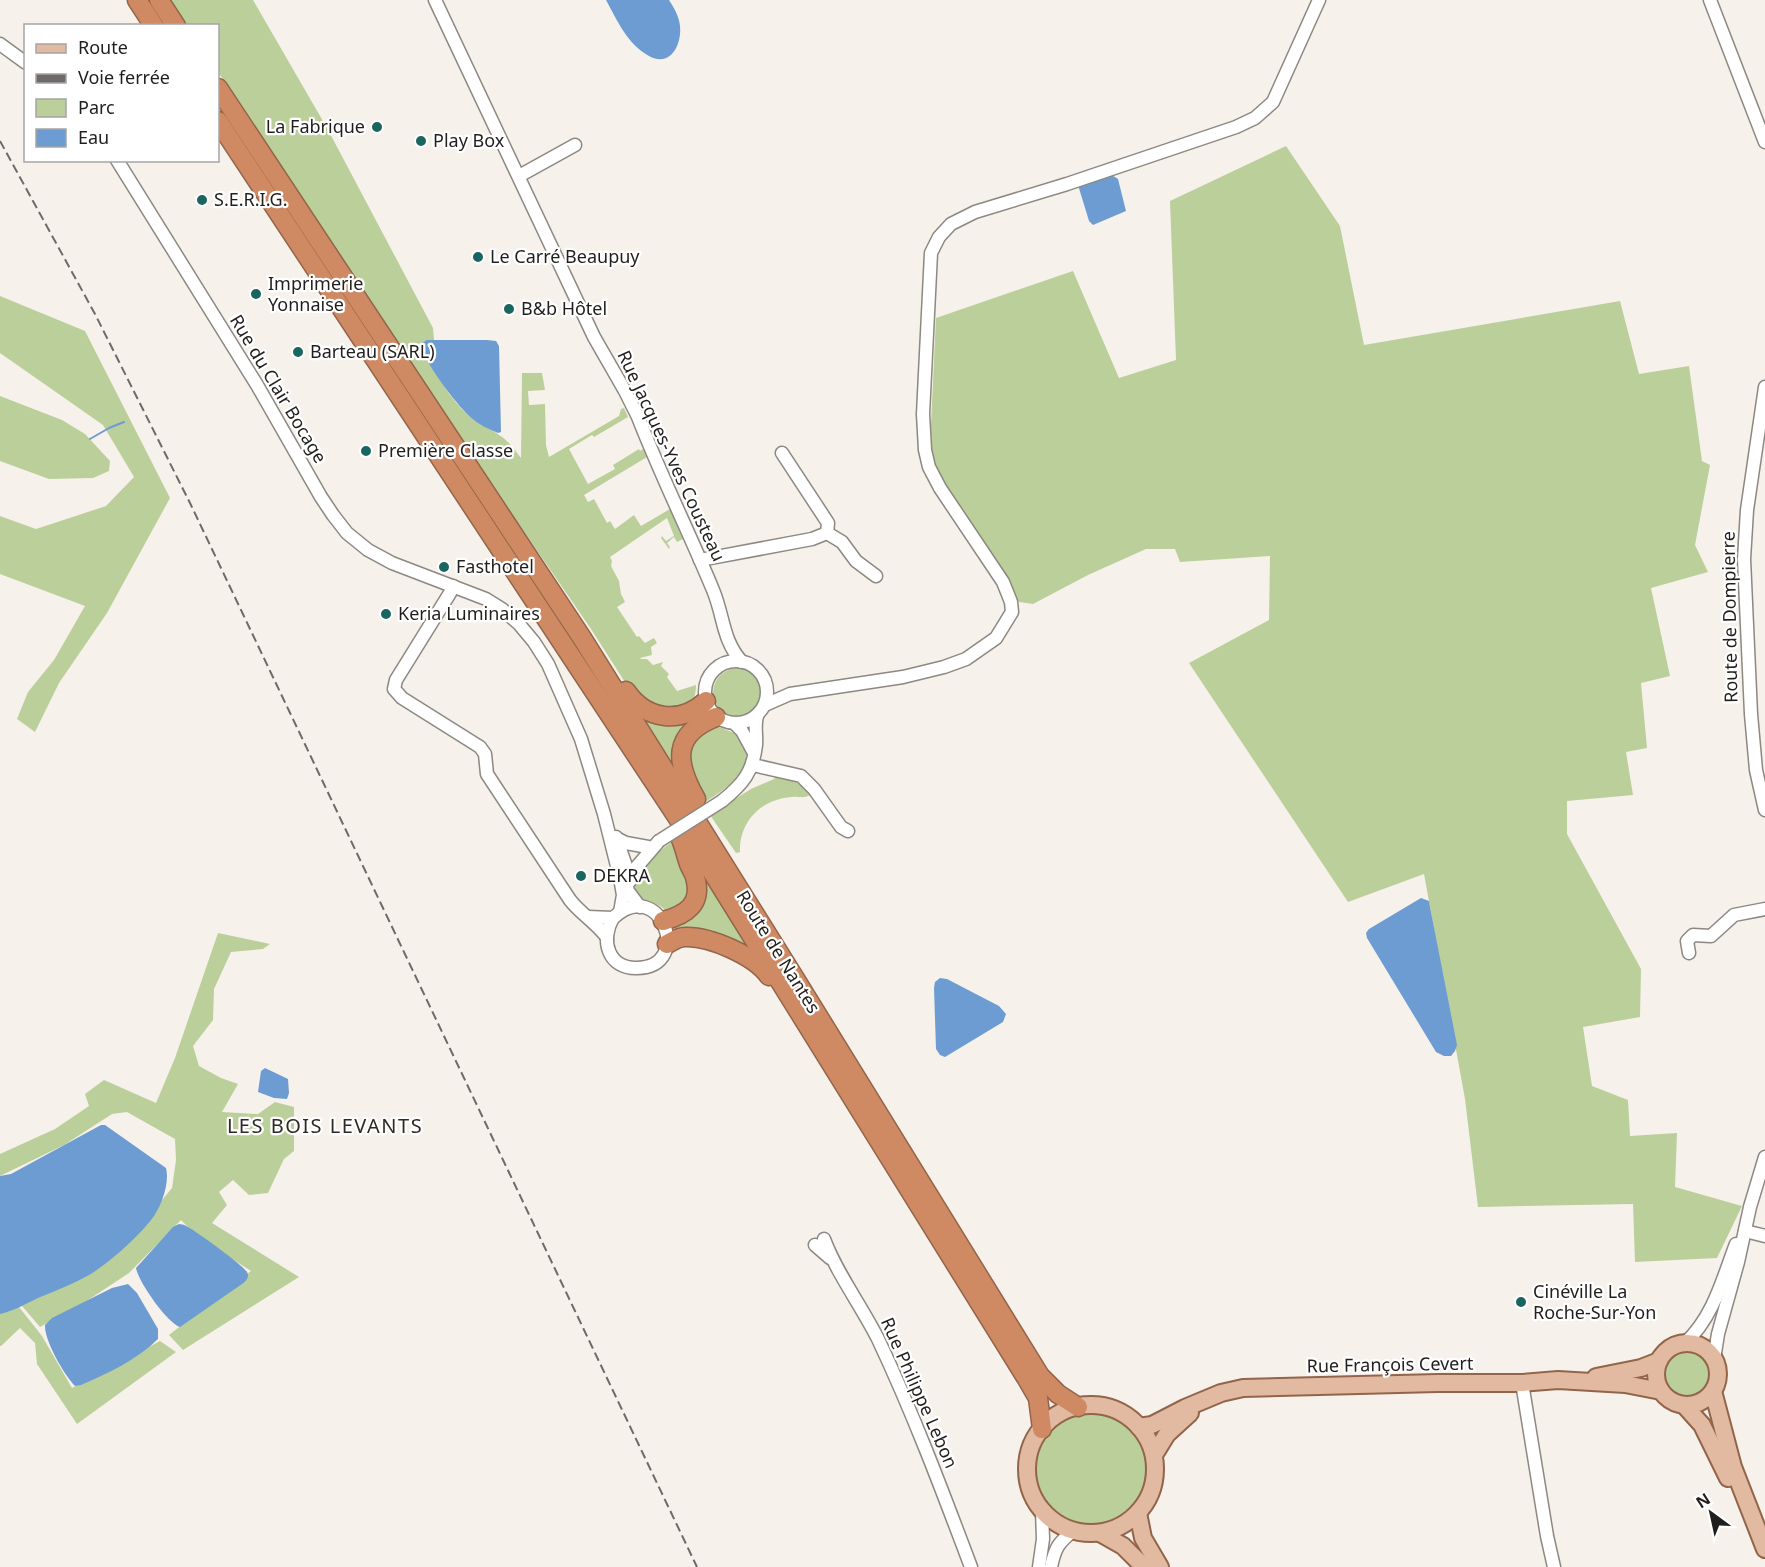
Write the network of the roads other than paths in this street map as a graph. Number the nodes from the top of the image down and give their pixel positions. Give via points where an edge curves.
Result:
1 (137, 0) edge
2 (159, 0) edge
3 (435, 0) edge
4 (1319, 0) edge
5 (1710, 0) edge
6 (153, 24) edge
7 (175, 24) edge
8 (0, 44) edge
9 (24, 62) edge
10 (219, 90) edge
11 (219, 124) edge
12 (1765, 142) edge
13 (574, 145) dead end
14 (118, 162) edge
15 (519, 176) junction
16 (1765, 387) edge
17 (782, 453) dead end
18 (827, 533) junction
19 (700, 560) junction
20 (876, 576) dead end
21 (453, 586) junction
22 (726, 638) junction
23 (589, 649) junction
24 (742, 662) junction
25 (722, 664) junction
26 (767, 685) junction
27 (790, 693) junction
28 (706, 701) junction
29 (765, 705) junction
30 (757, 716) junction
31 (716, 717) junction
32 (735, 724) junction
33 (753, 759) junction
34 (670, 806) junction
35 (1765, 810) edge
36 (604, 814) junction
37 (848, 831) dead end
38 (616, 838) junction
39 (653, 844) junction
40 (626, 865) junction
41 (620, 878) junction
42 (628, 891) junction
43 (640, 907) junction
44 (1765, 909) edge
45 (616, 915) junction
46 (588, 917) junction
47 (663, 921) junction
48 (606, 936) junction
49 (668, 944) junction
50 (1689, 953) dead end
51 (794, 977) junction
52 (806, 1021) junction
53 (1765, 1157) edge
54 (1750, 1207) junction
55 (1745, 1231) junction
56 (1765, 1236) edge
57 (820, 1242) dead end
58 (1685, 1343) junction
59 (1714, 1359) junction
60 (1659, 1361) junction
61 (1577, 1380) junction
62 (1522, 1383) junction
63 (1661, 1391) junction
64 (1713, 1391) junction
65 (1206, 1400) junction
66 (1684, 1405) junction
67 (1078, 1407) junction
68 (1139, 1427) junction
69 (1042, 1429) junction
70 (1154, 1455) junction
71 (1042, 1511) junction
72 (1138, 1513) junction
73 (1073, 1531) junction
74 (1100, 1533) junction
75 (1762, 1542) edge
76 (970, 1567) edge
77 (1039, 1567) edge
78 (1052, 1567) edge
79 (1144, 1567) edge
80 (1160, 1567) edge
81 (1554, 1567) edge

1 - 6 highway
2 - 7 highway
3 - 15 street, Rue Jacques-Yves Cousteau
4 - 27 street via 1273,102 1255,118 1101,173 975,212 951,224 939,237 931,253 922,414 925,450 940,488 1003,582 1012,612 996,638 980,651 944,668
5 - 12 street
8 - 9 street
10 - 23 highway, Route de Nantes
11 - 34 highway, Route de Nantes
13 - 15 street
14 - 21 street, Rue du Clair Bocage via 347,533 392,564
15 - 19 street, Rue Jacques-Yves Cousteau via 594,337 638,417
16 - 35 street, Route de Dompierre via 1744,559 1751,714 1756,770
17 - 18 street via 828,523
18 - 19 street
18 - 20 street via 842,542 856,561
19 - 22 street, Rue Jacques-Yves Cousteau via 715,593
21 - 36 street, Rue du Clair Bocage via 502,609 534,642 548,664 581,739
21 - 46 street via 394,689 480,747 485,754 487,774 570,900
22 - 24 street, Rue Jacques-Yves Cousteau
22 - 25 street, Rue Jacques-Yves Cousteau
23 - 28 highway via 604,658 636,704 654,714 687,714
23 - 51 highway, Route de Nantes
24 - 25 street
24 - 26 street via 758,670
25 - 28 street via 707,680
26 - 27 street
26 - 29 street
27 - 29 street
28 - 31 street
29 - 30 street
30 - 32 street
30 - 33 street
31 - 32 street
31 - 51 highway via 692,729 686,738 681,766 711,826 786,947
32 - 33 street via 742,731
33 - 37 street via 801,776
33 - 39 street, bridge via 746,778 735,790
34 - 47 highway via 697,891 690,909
34 - 52 highway, Route de Nantes
36 - 38 street
36 - 41 street
38 - 39 street via 626,843
38 - 40 street
39 - 40 street
39 - 42 street via 634,870
40 - 41 street
40 - 42 street
41 - 45 street via 623,895
42 - 43 street
43 - 45 street
43 - 47 street via 656,913
44 - 50 street via 1734,915 1711,936 1693,935 1688,941
45 - 46 street
45 - 48 street
46 - 48 street
47 - 49 street
48 - 49 street via 610,952 619,964 629,968 650,966
49 - 52 highway via 683,937 696,938 748,956 763,968 788,1006
51 - 67 highway, Route de Nantes via 1040,1376
52 - 69 highway, Route de Nantes via 1034,1390
53 - 54 street
54 - 55 street
54 - 58 street via 1707,1317
55 - 56 street
55 - 59 street
57 - 76 street, Rue Philippe Lebon via 877,1338
58 - 59 main road via 1702,1347
58 - 60 main road via 1670,1348
59 - 64 main road via 1718,1375
60 - 61 main road, Rue François Cevert
60 - 63 main road via 1656,1371
61 - 62 main road, Rue François Cevert
61 - 63 main road, Rue François Cevert
62 - 65 main road, Rue François Cevert via 1243,1388
62 - 81 street
63 - 66 main road
64 - 66 main road via 1700,1402
64 - 75 main road via 1733,1467
65 - 68 main road, Rue François Cevert via 1152,1425
65 - 70 main road, Rue François Cevert via 1167,1434
66 - 75 main road via 1705,1431
67 - 68 main road via 1112,1409
67 - 69 main road via 1058,1414
68 - 70 main road
69 - 71 main road via 1032,1444 1028,1461 1032,1496
70 - 72 main road via 1155,1476 1150,1496
71 - 73 main road
71 - 77 street
72 - 74 main road via 1121,1526
72 - 80 main road via 1143,1538
73 - 74 main road
73 - 78 street via 1058,1545
74 - 79 main road via 1123,1546

